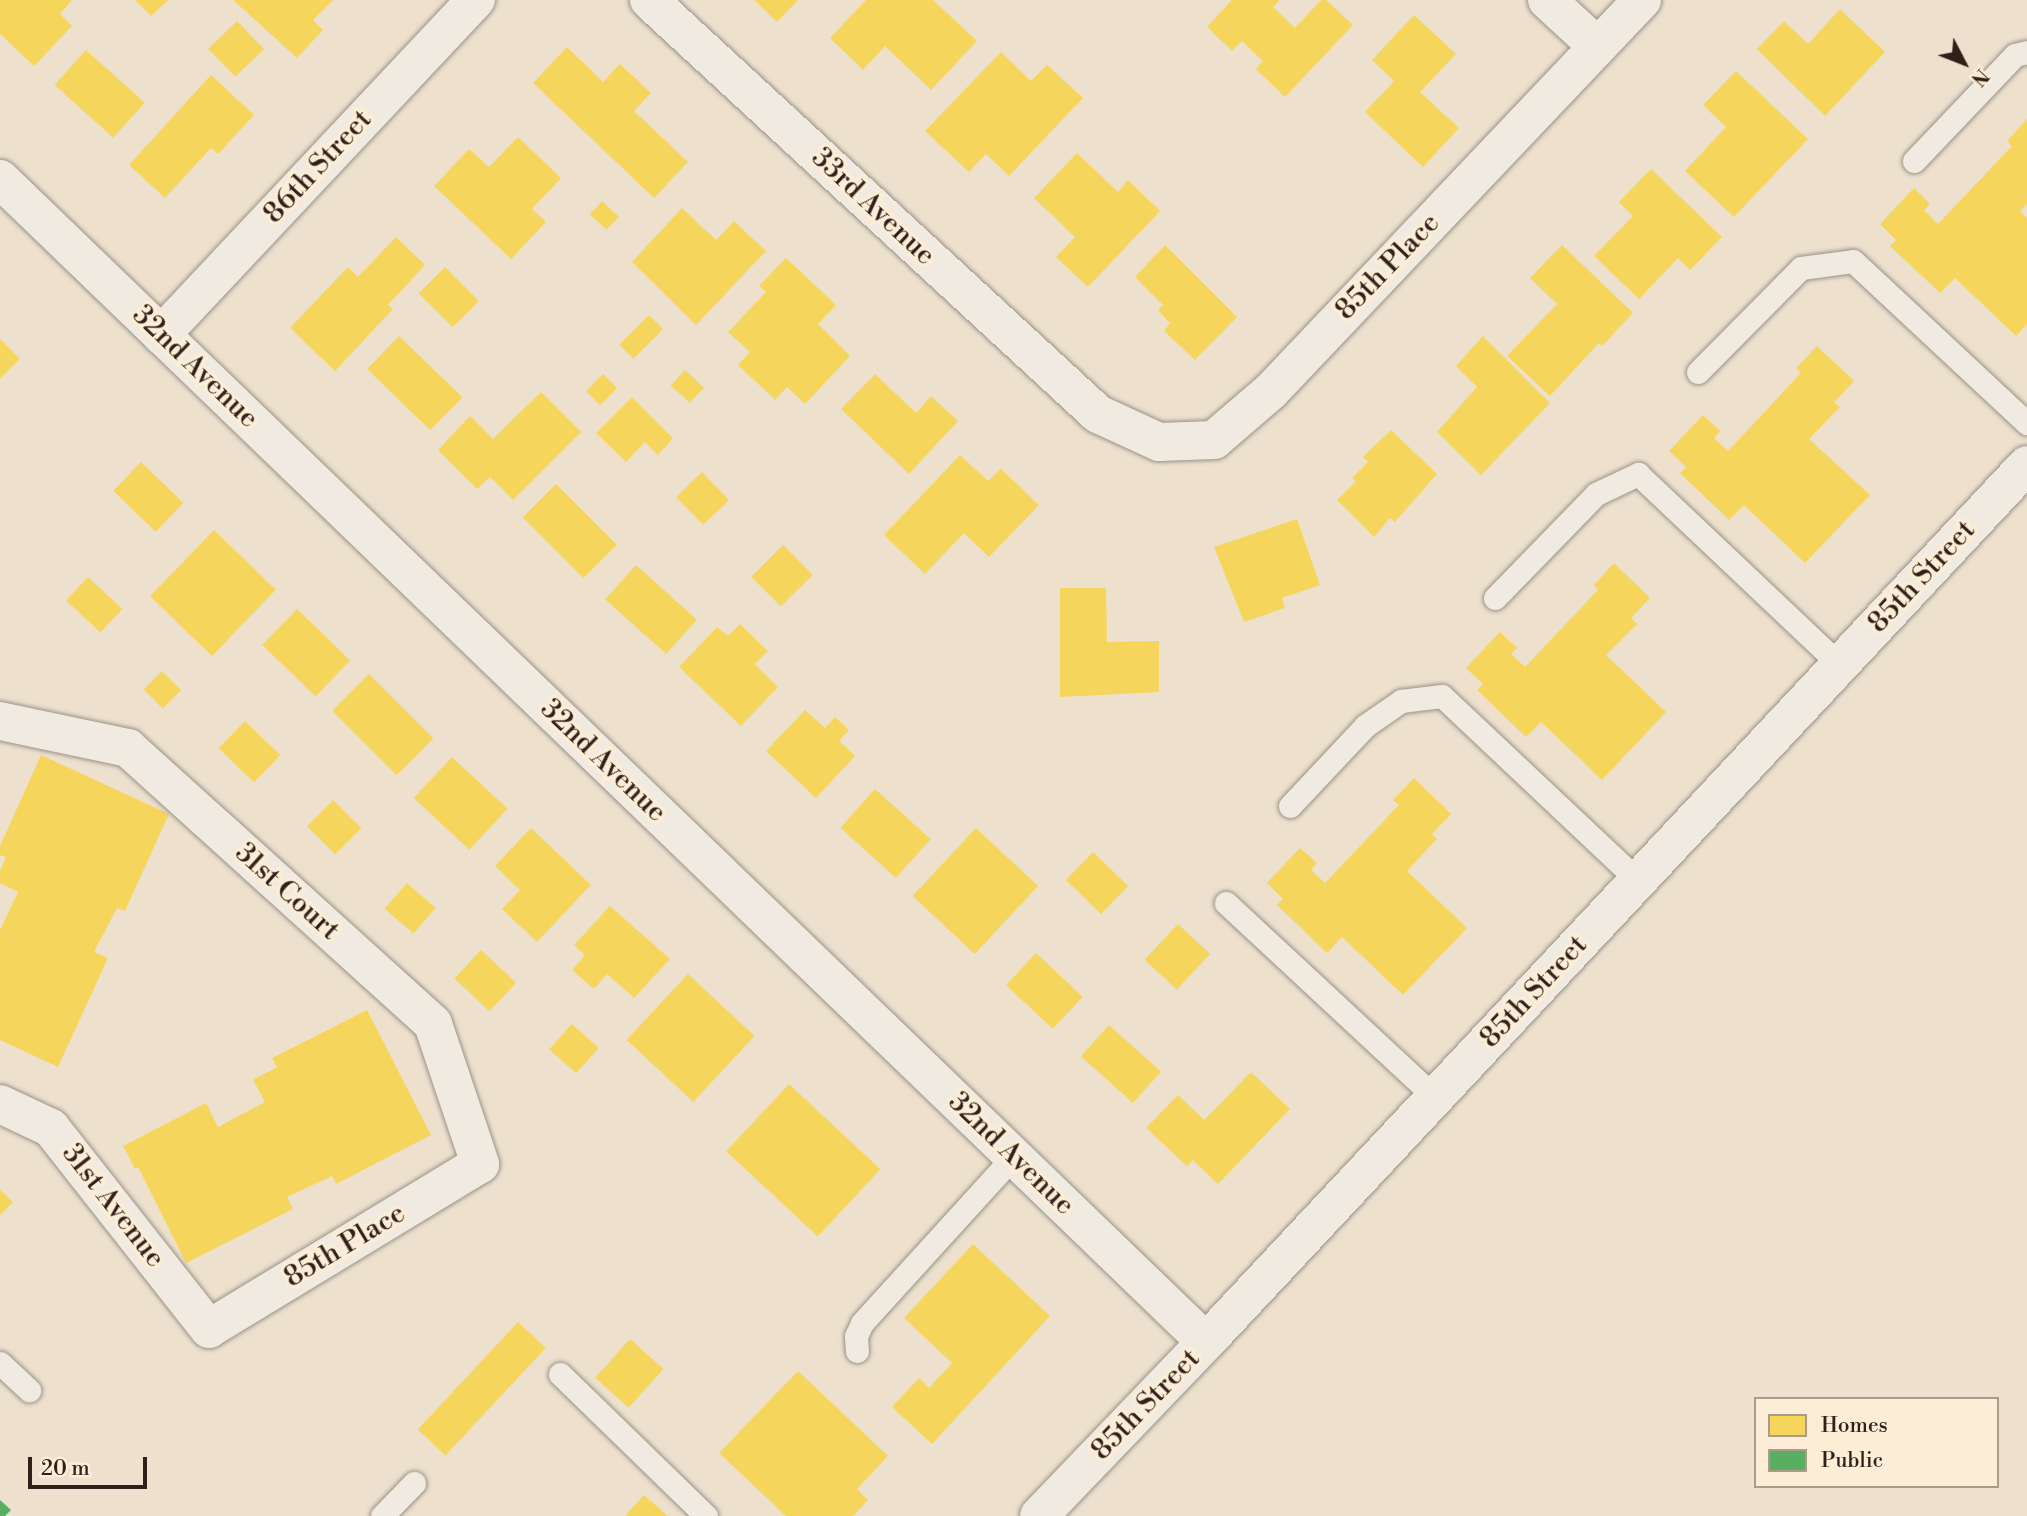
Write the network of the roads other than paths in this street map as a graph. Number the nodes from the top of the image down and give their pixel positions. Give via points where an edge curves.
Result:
1 (476, 0) edge
2 (649, 0) edge
3 (1547, 0) edge
4 (1642, 0) edge
5 (1597, 46) junction
6 (2027, 52) edge
7 (1914, 161) dead end
8 (0, 179) edge
9 (161, 335) junction
10 (1699, 372) dead end
11 (1098, 414) joint
12 (2027, 423) edge
13 (2027, 465) edge
14 (1495, 598) dead end
15 (1840, 665) junction
16 (0, 721) edge
17 (1290, 806) dead end
18 (1638, 881) junction
19 (1226, 903) dead end
20 (1435, 1097) junction
21 (0, 1104) edge
22 (1014, 1156) junction
23 (480, 1164) joint
24 (209, 1329) joint
25 (1206, 1342) junction
26 (857, 1351) dead end
27 (0, 1363) edge
28 (560, 1374) dead end
29 (29, 1390) dead end
30 (414, 1483) dead end
31 (382, 1516) edge
32 (706, 1516) edge
33 (1039, 1516) edge

1 - 9 street, 86th Street
2 - 11 street, 33rd Avenue
3 - 5 street
4 - 5 street, 85th Place
5 - 11 street, 85th Place via 1270,391 1214,440 1160,442
6 - 7 lane via 2015,55
8 - 9 street, 32nd Avenue
9 - 22 street, 32nd Avenue
10 - 12 lane via 1801,268 1853,261
13 - 15 street, 85th Street
14 - 15 lane via 1596,494 1637,474
15 - 18 street, 85th Street
16 - 23 street, 31st Court via 128,748 433,1024
17 - 18 lane via 1365,726 1401,701 1442,696
18 - 20 street, 85th Street
19 - 20 lane
20 - 25 street, 85th Street
21 - 24 street, 31st Avenue via 51,1128
22 - 25 street, 32nd Avenue
22 - 26 lane via 862,1323 856,1336
23 - 24 street, 85th Place
25 - 33 street, 85th Street
27 - 29 lane
28 - 32 lane
30 - 31 lane

